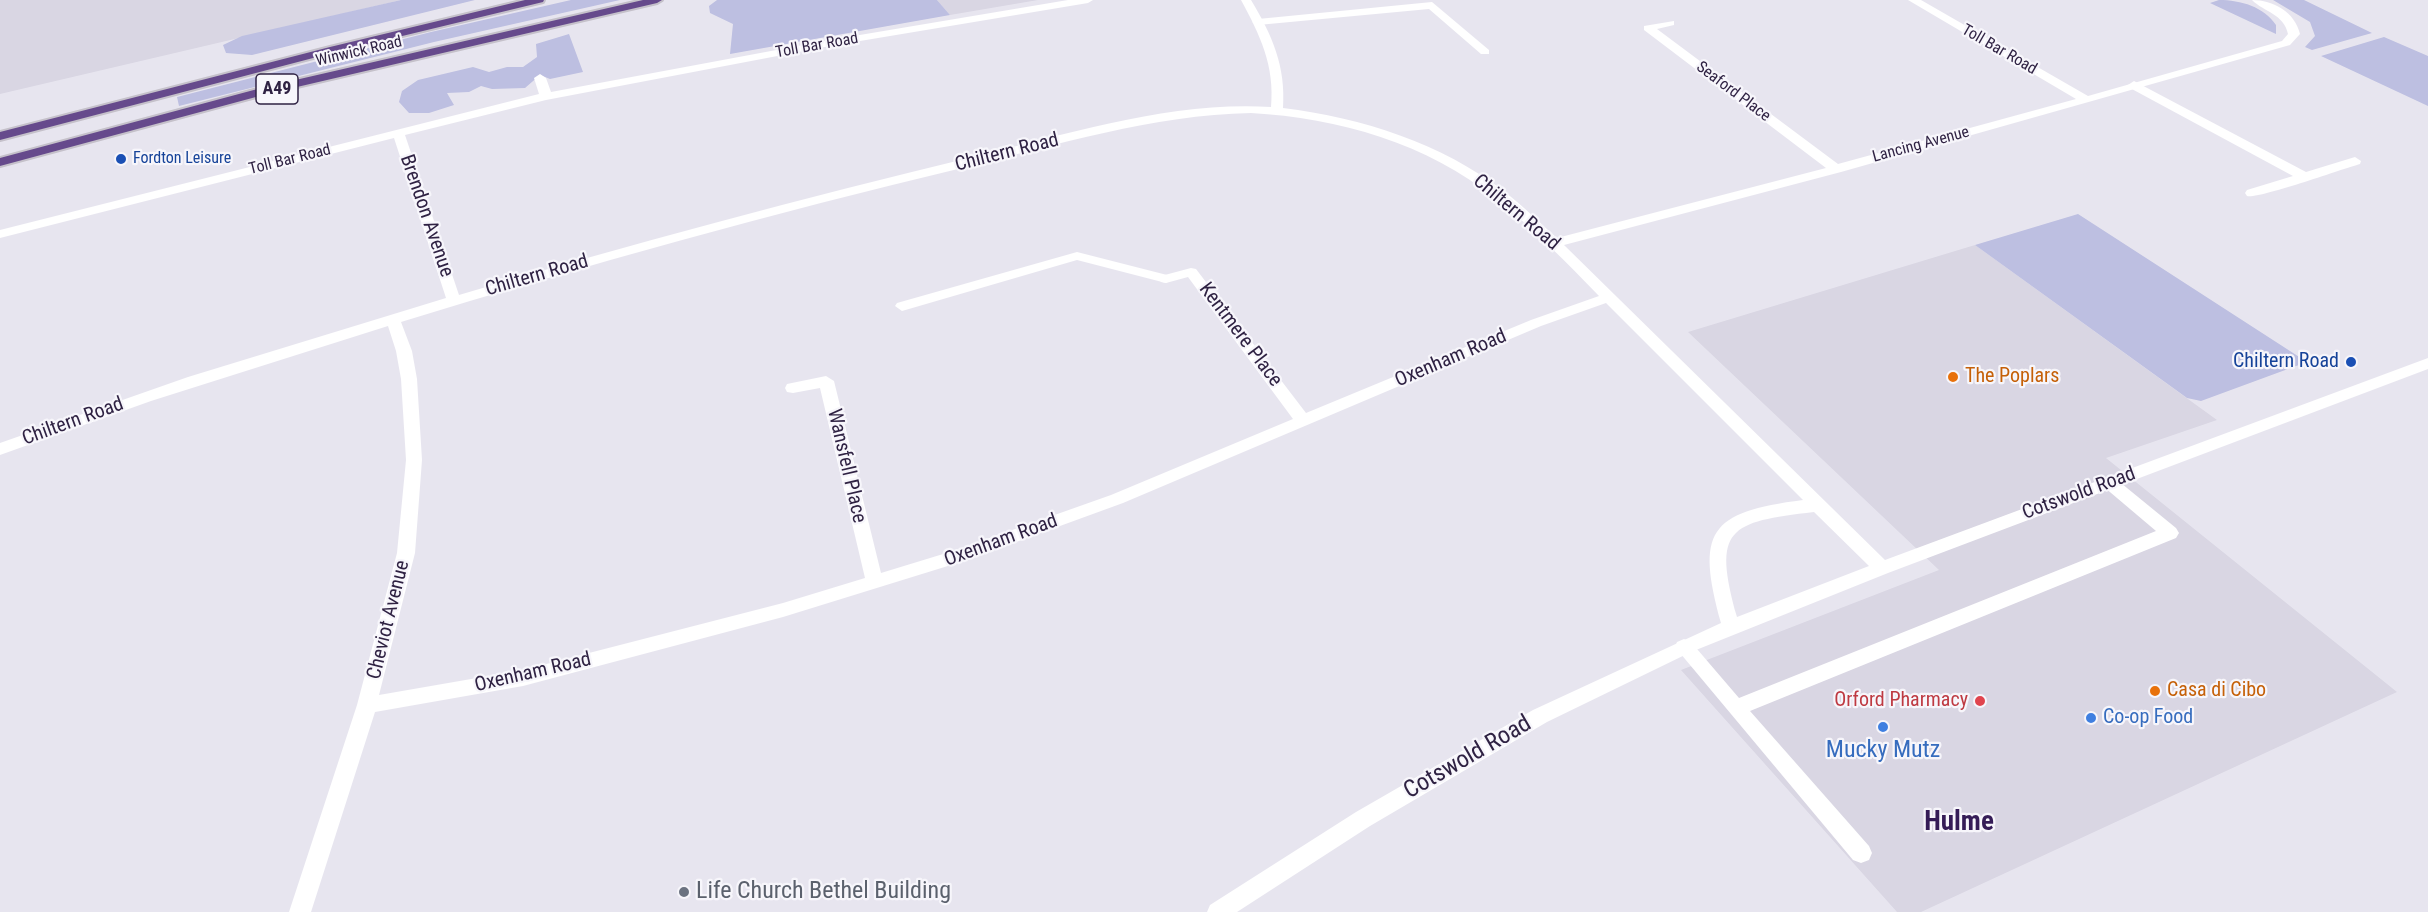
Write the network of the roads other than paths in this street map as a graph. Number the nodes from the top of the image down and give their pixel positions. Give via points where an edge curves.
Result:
1 (539, 0) edge
2 (657, 0) edge
3 (1088, 0) edge
4 (1246, 0) edge
5 (1913, 0) edge
6 (2257, 0) edge
7 (1258, 21) junction
8 (1670, 22) dead end
9 (1485, 52) dead end
10 (540, 78) dead end
11 (2134, 86) junction
12 (546, 96) junction
13 (2085, 99) junction
14 (1277, 111) junction
15 (398, 132) junction
16 (0, 136) edge
17 (2355, 161) dead end
18 (0, 162) edge
19 (1836, 169) junction
20 (2305, 177) junction
21 (2252, 193) dead end
22 (0, 234) edge
23 (1554, 243) junction
24 (1609, 297) junction
25 (454, 300) junction
26 (902, 306) dead end
27 (393, 319) junction
28 (2428, 363) edge
29 (794, 388) dead end
30 (1303, 421) junction
31 (0, 449) edge
32 (2110, 483) junction
33 (1817, 505) junction
34 (1882, 568) junction
35 (875, 583) junction
36 (1731, 627) junction
37 (1684, 647) junction
38 (367, 705) junction
39 (1736, 708) junction
40 (1861, 853) dead end
41 (300, 912) edge
42 (1218, 912) edge

1 - 16 highway, Winwick Road / A49 via 324,51
2 - 18 highway, Winwick Road / A49 via 288,86
3 - 12 street, Toll Bar Road
4 - 7 street
5 - 13 street, Toll Bar Road
6 - 11 street, Lancing Avenue via 2290,22 2294,34 2286,43
7 - 9 street via 1432,5
7 - 14 street via 1278,68
8 - 19 street, Seaford Place via 1648,28
10 - 12 street
11 - 13 street, Lancing Avenue
11 - 20 street
12 - 15 street, Toll Bar Road
13 - 19 street, Lancing Avenue
14 - 23 street, Chiltern Road via 1330,118 1424,148 1500,194
14 - 25 street, Chiltern Road via 1219,110 1136,121 855,190
15 - 22 street, Toll Bar Road
15 - 25 street, Brendon Avenue
17 - 20 street
19 - 23 street, Lancing Avenue
20 - 21 street
23 - 24 street, Chiltern Road
24 - 30 street, Oxenham Road via 1536,323
24 - 33 street, Chiltern Road
25 - 27 street, Chiltern Road
26 - 30 street, Kentmere Place via 1077,256 1166,279 1191,272
27 - 31 street, Chiltern Road via 164,390
27 - 38 street, Cheviot Avenue via 409,379 414,460 406,553
28 - 32 street, Cotswold Road
29 - 35 street, Wansfell Place via 826,381
30 - 35 street, Oxenham Road via 1117,499
32 - 34 street, Cotswold Road
32 - 39 street via 2170,533
33 - 34 street, Chiltern Road
33 - 36 street via 1759,512 1725,530 1716,552 1717,581
34 - 36 street, Cotswold Road
35 - 38 street, Oxenham Road via 523,678
36 - 37 street, Cotswold Road
37 - 39 street
37 - 42 street, Cotswold Road via 1540,716 1363,819
38 - 41 street, Cheviot Avenue
39 - 40 street

